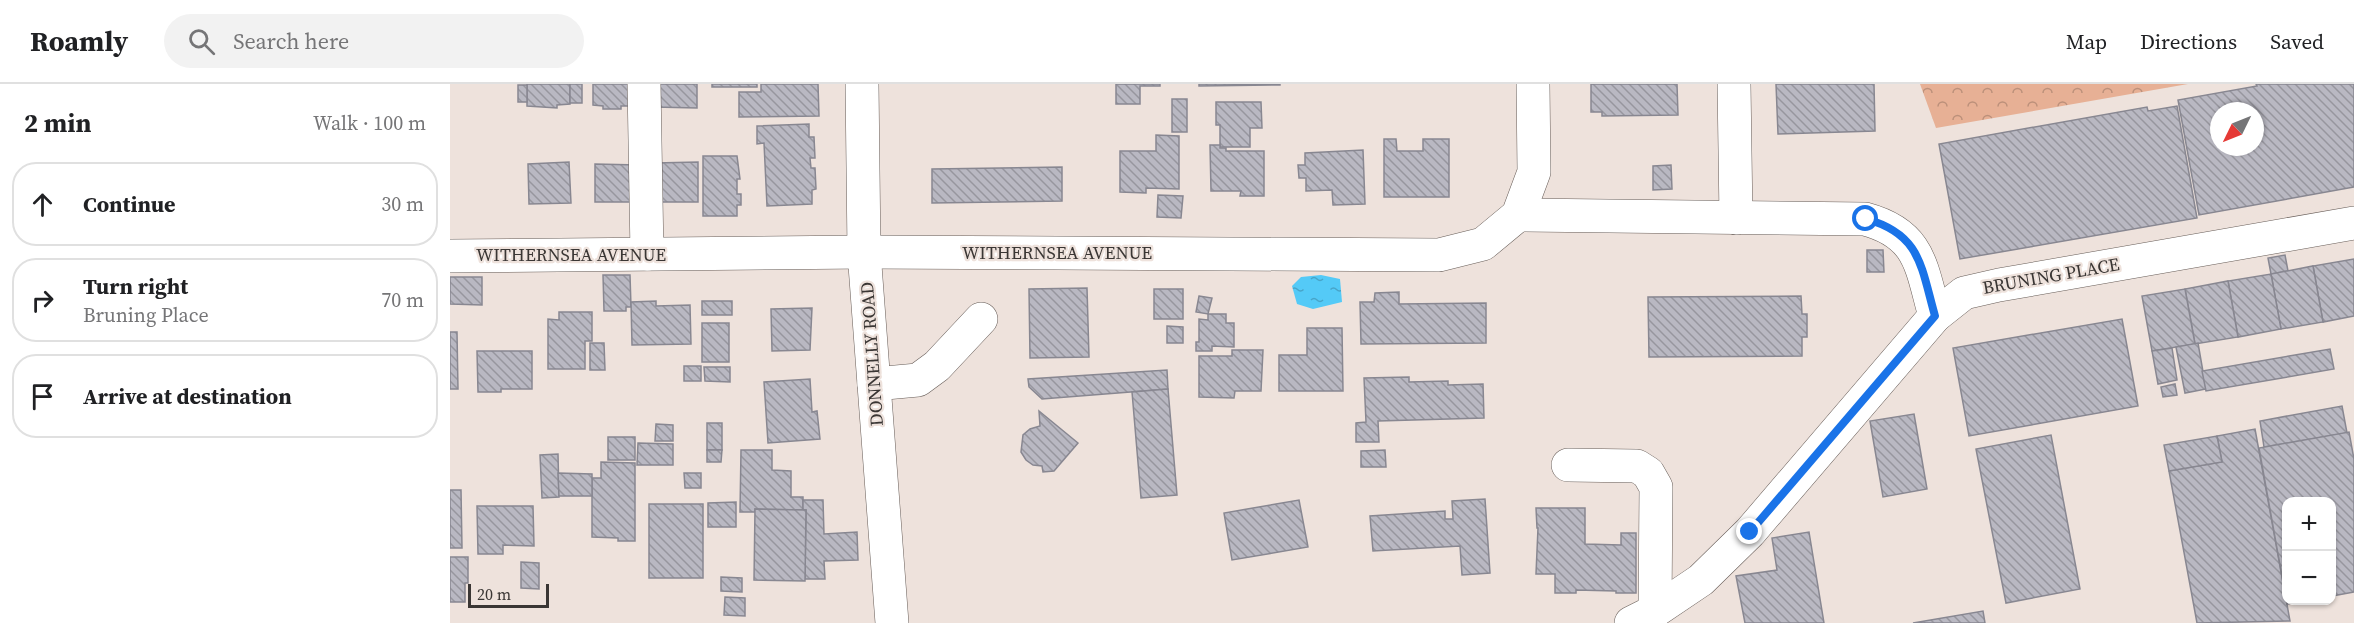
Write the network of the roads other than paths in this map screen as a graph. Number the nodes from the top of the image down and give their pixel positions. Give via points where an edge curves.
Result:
1 (644, 84) edge
2 (862, 84) edge
3 (1533, 84) edge
4 (1734, 84) edge
5 (1518, 215) junction
6 (1736, 218) junction
7 (2354, 223) edge
8 (864, 252) junction
9 (647, 254) junction
10 (450, 256) edge
11 (1935, 316) junction
12 (981, 319) dead end
13 (874, 384) junction
14 (1568, 465) dead end
15 (1643, 617) edge
16 (892, 623) edge

1 - 9 street
2 - 8 street, DONNELLY ROAD
3 - 5 street, WITHERNSEA AVENUE via 1534,172
4 - 6 street
5 - 6 street
5 - 8 street, WITHERNSEA AVENUE via 1483,244 1439,255
6 - 11 street via 1866,219 1882,224 1898,232 1917,253
7 - 11 street, BRUNING PLACE via 1999,285 1964,293
8 - 9 street, WITHERNSEA AVENUE
8 - 13 street, DONNELLY ROAD
9 - 10 street, WITHERNSEA AVENUE
11 - 15 street, BRUNING PLACE via 1750,532 1701,580
12 - 13 street via 937,366 918,380
13 - 16 street, DONNELLY ROAD
14 - 15 street via 1637,466 1648,473 1656,487

